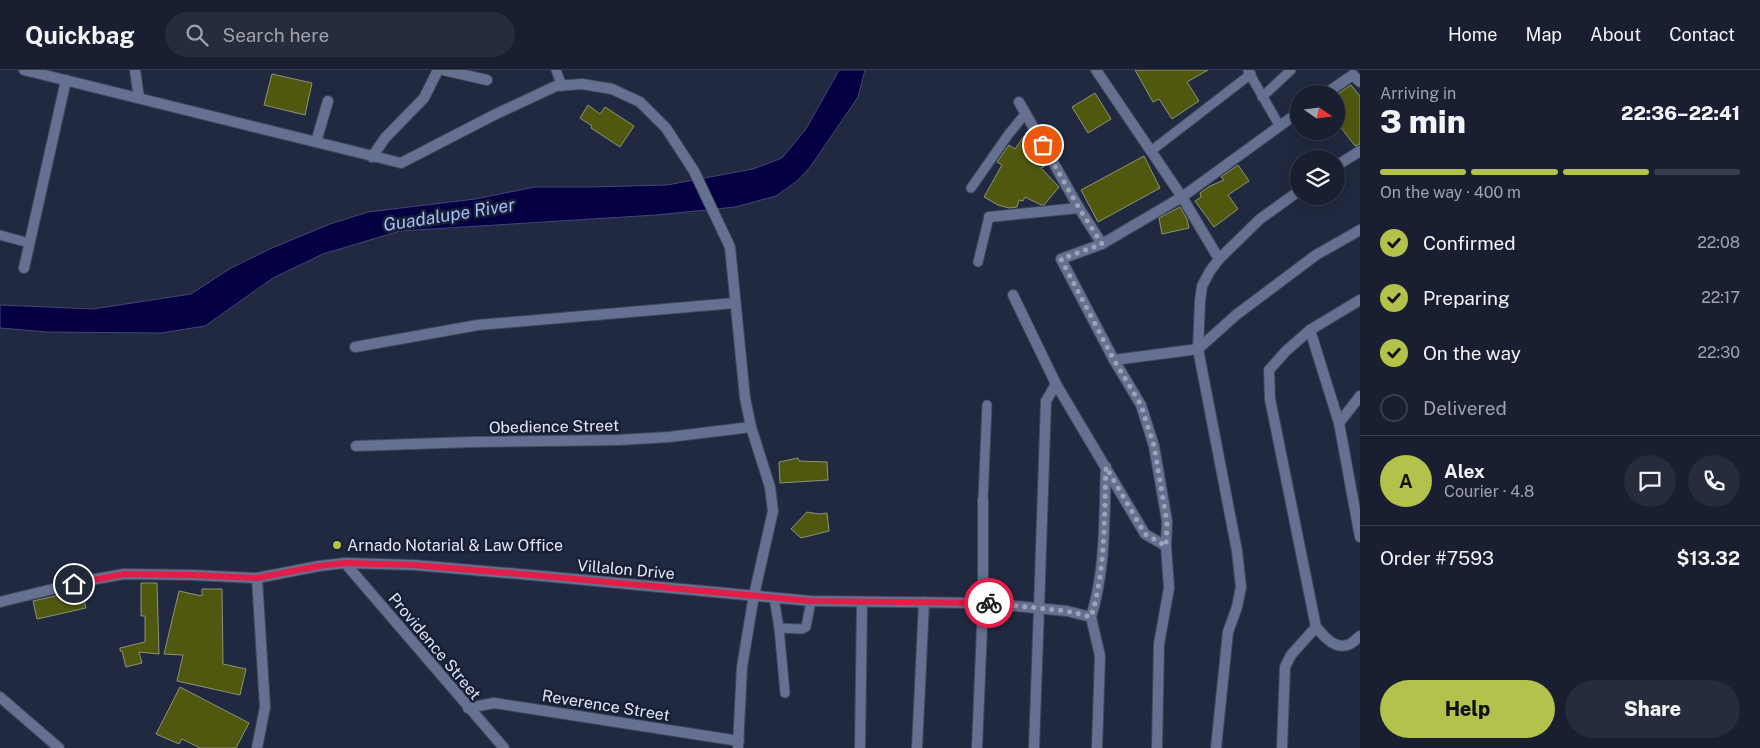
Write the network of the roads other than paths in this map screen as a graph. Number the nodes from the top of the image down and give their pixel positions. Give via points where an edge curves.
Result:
1 (24, 70) edge
2 (135, 70) edge
3 (438, 70) edge
4 (442, 70) edge
5 (556, 70) edge
6 (1096, 70) edge
7 (1290, 70) edge
8 (1249, 72) edge
9 (474, 73) edge
10 (1354, 76) edge
11 (66, 80) junction
12 (487, 80) dead end
13 (1340, 85) edge
14 (562, 86) junction
15 (1262, 96) junction
16 (139, 98) junction
17 (328, 101) dead end
18 (1019, 102) dead end
19 (1025, 114) junction
20 (1290, 118) edge
21 (1279, 125) junction
22 (316, 142) junction
23 (1151, 150) junction
24 (1360, 151) edge
25 (372, 157) junction
26 (1345, 160) edge
27 (971, 188) dead end
28 (1182, 197) junction
29 (1290, 197) edge
30 (1079, 208) junction
31 (989, 217) joint
32 (1360, 230) edge
33 (0, 235) edge
34 (29, 243) junction
35 (1102, 244) junction
36 (1219, 259) junction
37 (978, 262) dead end
38 (24, 268) dead end
39 (1013, 295) dead end
40 (1360, 300) edge
41 (735, 303) junction
42 (1310, 330) junction
43 (355, 347) dead end
44 (1198, 349) junction
45 (1114, 360) junction
46 (1056, 384) junction
47 (1360, 396) edge
48 (988, 405) dead end
49 (1339, 423) junction
50 (751, 427) junction
51 (356, 446) dead end
52 (1106, 467) junction
53 (983, 500) joint
54 (1357, 507) edge
55 (1360, 537) edge
56 (1166, 546) junction
57 (345, 563) junction
58 (257, 578) junction
59 (754, 595) junction
60 (774, 598) junction
61 (811, 601) junction
62 (0, 602) edge
63 (862, 602) junction
64 (924, 602) junction
65 (982, 603) junction
66 (1039, 608) junction
67 (1091, 617) junction
68 (1316, 626) junction
69 (779, 628) junction
70 (1360, 636) edge
71 (784, 693) dead end
72 (0, 697) edge
73 (468, 708) junction
74 (738, 745) edge
75 (59, 748) edge
76 (257, 748) edge
77 (504, 748) edge
78 (860, 748) edge
79 (917, 748) edge
80 (976, 748) edge
81 (1034, 748) edge
82 (1097, 748) edge
83 (1157, 748) edge
84 (1216, 748) edge
85 (1282, 748) edge

1 - 11 street
2 - 16 street
3 - 25 street via 424,98 385,138
4 - 9 street
5 - 14 lane
6 - 23 street
7 - 15 lane
8 - 15 lane
8 - 23 lane
9 - 12 street
10 - 13 street
11 - 16 street
11 - 34 street
14 - 25 street via 545,91 401,163
14 - 41 street via 582,84 612,88 640,102 666,128 694,171 730,247
15 - 21 lane
16 - 22 street
17 - 22 street
18 - 19 street
19 - 27 lane
19 - 30 street
20 - 21 street
21 - 28 street
22 - 25 street
23 - 28 street
24 - 26 street
28 - 35 street
28 - 36 street
29 - 36 street via 1260,219
30 - 31 street
30 - 35 street
31 - 37 lane
32 - 44 street via 1316,255 1236,315
33 - 34 lane
34 - 38 street
35 - 45 street via 1061,259
36 - 44 street via 1202,286
39 - 46 street
40 - 42 street
41 - 43 street via 478,325
41 - 50 street
42 - 49 street
42 - 68 street via 1269,370 1270,399
44 - 45 street
44 - 84 street via 1241,587 1228,632
45 - 56 street via 1141,405 1154,446 1167,522
46 - 52 street
46 - 66 street via 1046,401
47 - 49 street
48 - 53 lane
49 - 54 street
50 - 51 street, Obedience Street via 618,440
50 - 59 street via 770,487 773,511
52 - 56 street via 1145,534
52 - 67 street via 1101,574
53 - 65 street
54 - 55 street
56 - 83 street via 1169,588 1159,644
57 - 58 street, Villalon Drive
57 - 59 street, Villalon Drive via 414,565
57 - 73 street, Providence Street
58 - 62 street, Villalon Drive via 124,574
58 - 76 street via 265,706
59 - 60 street, Villalon Drive
59 - 74 street via 742,667
60 - 61 street, Villalon Drive
60 - 69 lane
61 - 63 street, Villalon Drive
61 - 69 lane via 806,627
63 - 64 street, Villalon Drive
63 - 78 street
64 - 65 street, Villalon Drive
64 - 79 street
65 - 66 street, Villalon Drive
65 - 80 street
66 - 67 street, Villalon Drive
66 - 81 street
67 - 82 street via 1100,656
68 - 70 street via 1329,642 1340,645 1350,644
68 - 85 street via 1285,666
69 - 71 lane
72 - 75 street
73 - 74 street, Reverence Street via 494,703
73 - 77 street, Providence Street

